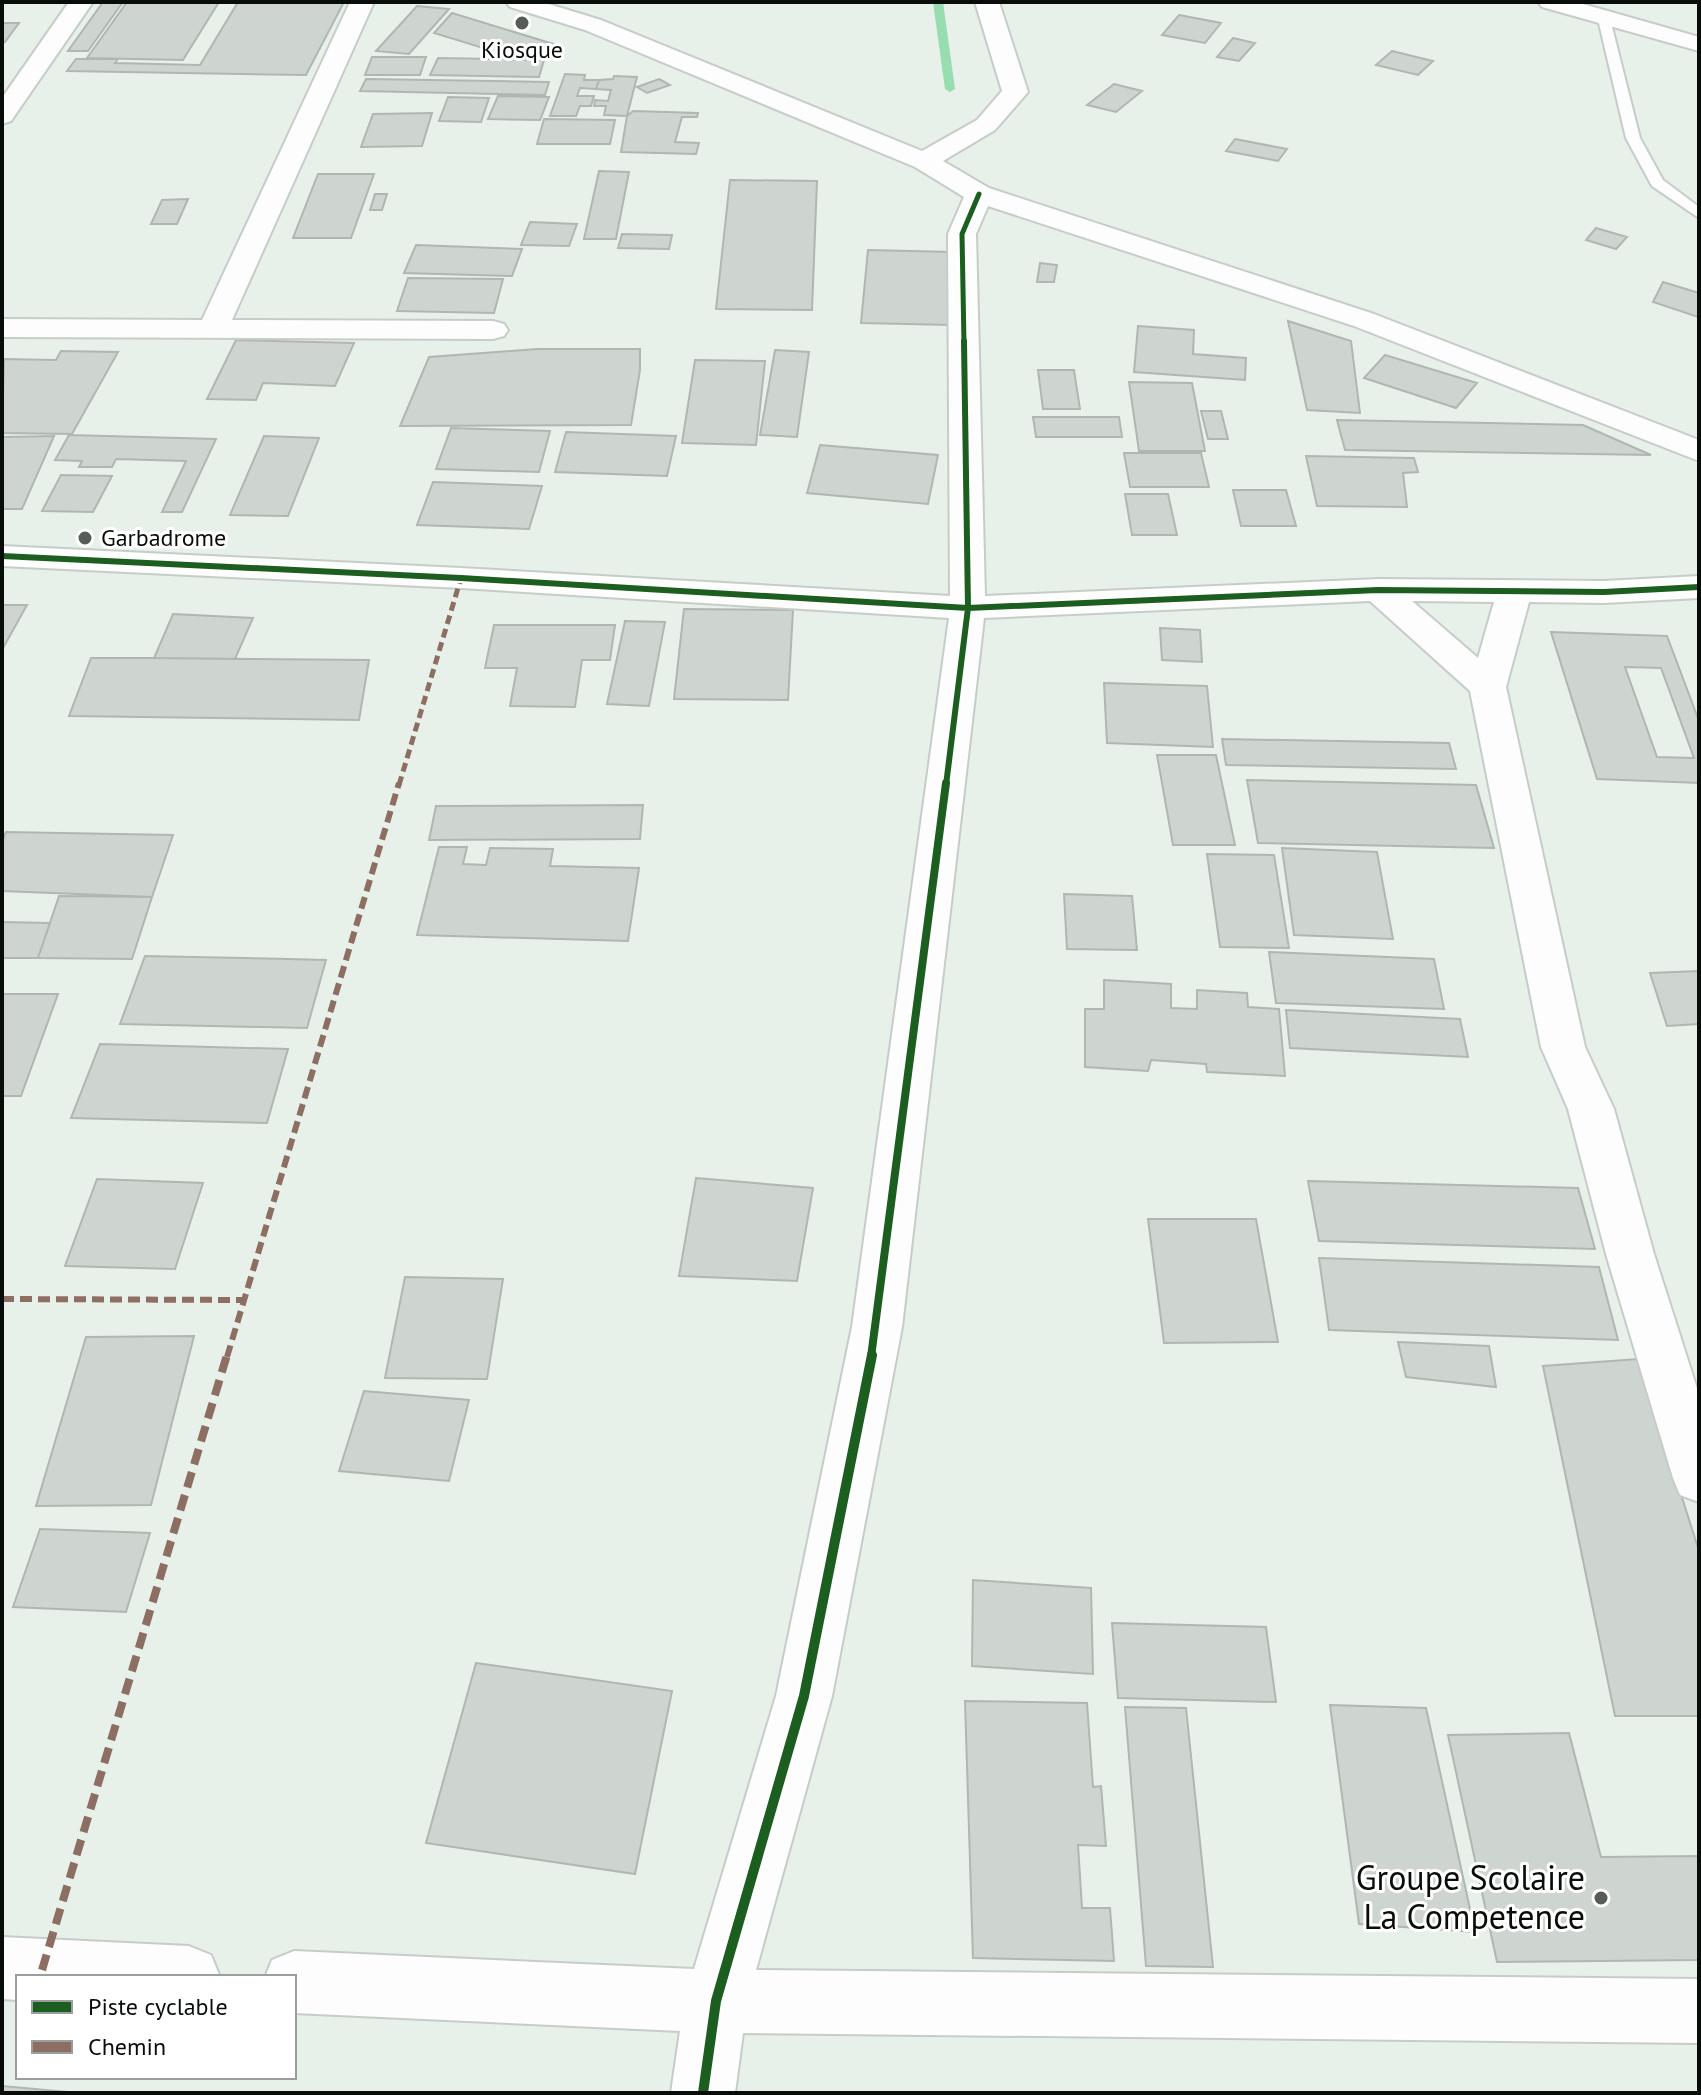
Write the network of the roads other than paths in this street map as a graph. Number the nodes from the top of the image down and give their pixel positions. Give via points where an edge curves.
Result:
1 (81, 2) edge
2 (362, 2) edge
3 (518, 2) edge
4 (987, 2) edge
5 (1550, 2) edge
6 (1604, 19) junction
7 (1699, 44) edge
8 (2, 116) edge
9 (924, 161) junction
10 (979, 194) junction
11 (1699, 214) edge
12 (2, 328) edge
13 (213, 329) junction
14 (493, 330) dead end
15 (1699, 451) edge
16 (2, 556) edge
17 (1699, 587) edge
18 (1378, 590) junction
19 (1514, 591) junction
20 (968, 608) junction
21 (1488, 687) junction
22 (1699, 1478) edge
23 (2, 1968) edge
24 (147, 1975) edge
25 (296, 1982) edge
26 (716, 2001) junction
27 (1699, 2011) edge
28 (703, 2093) edge

1 - 8 street
2 - 13 street
3 - 9 street via 593,25
4 - 9 street via 1015,92 986,125
5 - 6 street
6 - 7 street
6 - 11 lane via 1633,138 1657,183
9 - 10 street
10 - 15 street via 1364,320
10 - 20 street via 962,234
12 - 13 street
13 - 14 street
16 - 20 street
17 - 19 street
18 - 19 street
18 - 20 street
18 - 21 street
19 - 21 street
20 - 26 street via 877,1327 804,1696
21 - 22 street via 1563,1047 1591,1109
23 - 24 street
25 - 26 street
26 - 27 street
26 - 28 street

